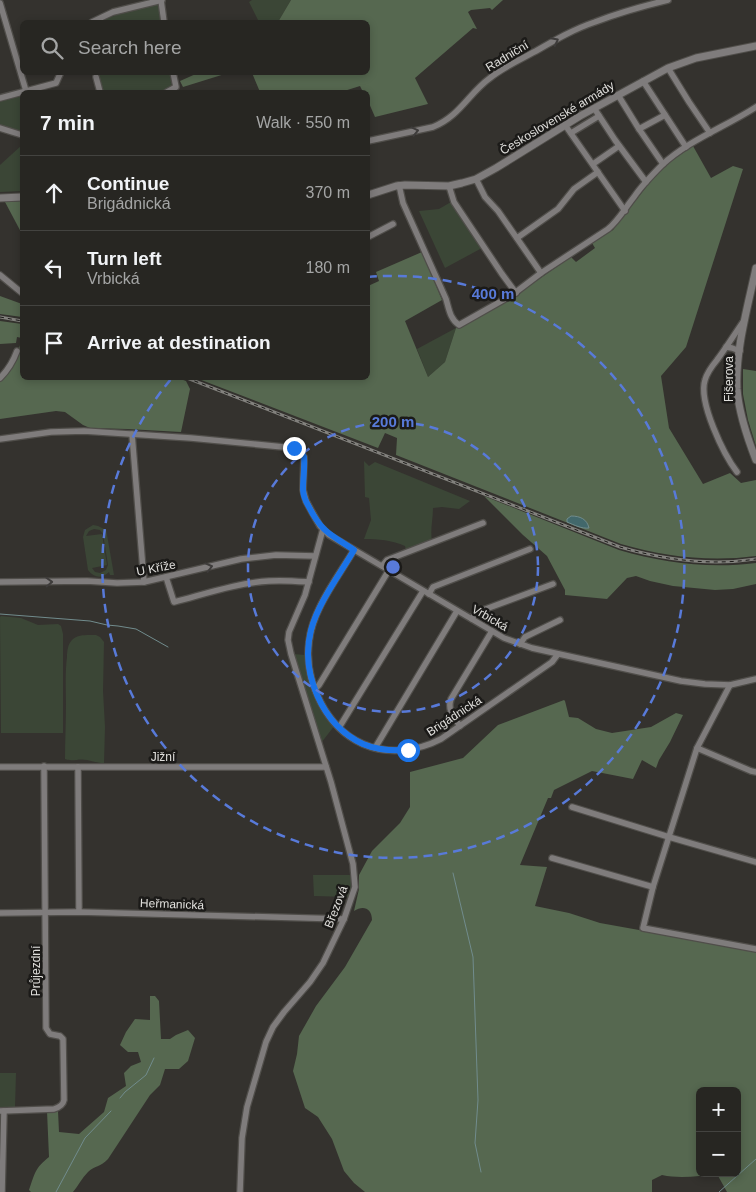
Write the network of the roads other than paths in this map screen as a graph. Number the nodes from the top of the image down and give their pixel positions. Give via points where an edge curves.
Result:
1 (161, 0) edge
2 (668, 0) edge
3 (0, 3) edge
4 (96, 20) edge
5 (164, 20) edge
6 (756, 46) edge
7 (668, 68) junction
8 (20, 70) edge
9 (22, 75) edge
10 (60, 75) edge
11 (174, 75) edge
12 (96, 77) dead end
13 (642, 81) junction
14 (26, 90) joint
15 (99, 90) edge
16 (171, 90) edge
17 (20, 92) edge
18 (618, 95) junction
19 (0, 98) edge
20 (756, 107) edge
21 (594, 108) junction
22 (665, 115) junction
23 (599, 116) junction
24 (565, 124) junction
25 (0, 128) edge
26 (639, 129) junction
27 (571, 133) junction
28 (710, 133) junction
29 (20, 134) edge
30 (370, 141) edge
31 (619, 146) junction
32 (686, 147) junction
33 (593, 164) junction
34 (663, 164) junction
35 (598, 172) junction
36 (476, 179) junction
37 (646, 182) junction
38 (399, 185) junction
39 (449, 186) junction
40 (370, 194) edge
41 (20, 197) edge
42 (0, 198) edge
43 (625, 211) junction
44 (393, 224) dead end
45 (370, 237) edge
46 (517, 238) junction
47 (756, 268) edge
48 (541, 273) junction
49 (0, 275) edge
50 (20, 291) edge
51 (516, 292) junction
52 (745, 321) junction
53 (726, 347) junction
54 (17, 351) dead end
55 (740, 351) junction
56 (8, 369) junction
57 (0, 371) edge
58 (0, 378) edge
59 (132, 434) junction
60 (0, 439) edge
61 (756, 460) edge
62 (737, 472) dead end
63 (483, 523) dead end
64 (323, 529) junction
65 (530, 549) dead end
66 (354, 550) junction
67 (315, 556) junction
68 (382, 566) junction
69 (389, 570) junction
70 (166, 577) junction
71 (0, 582) edge
72 (144, 582) junction
73 (308, 582) junction
74 (553, 584) dead end
75 (423, 590) junction
76 (429, 594) junction
77 (457, 611) junction
78 (472, 620) junction
79 (560, 620) dead end
80 (492, 631) junction
81 (520, 644) junction
82 (558, 654) junction
83 (756, 679) edge
84 (730, 685) junction
85 (315, 689) junction
86 (340, 726) junction
87 (460, 726) junction
88 (375, 748) junction
89 (697, 748) junction
90 (44, 766) junction
91 (0, 767) edge
92 (78, 767) junction
93 (326, 767) junction
94 (756, 772) edge
95 (572, 807) dead end
96 (669, 837) junction
97 (552, 858) dead end
98 (756, 862) edge
99 (653, 887) junction
100 (45, 912) junction
101 (79, 912) junction
102 (0, 913) edge
103 (344, 918) junction
104 (756, 949) edge
105 (2, 1111) edge
106 (2, 1192) edge
107 (240, 1192) edge

1 - 4 street via 113,12
1 - 5 street
30 -> 2 street, Radniční via 441,124 460,109 483,83 525,57 594,22
3 - 8 street
6 - 7 street, Československé armády via 696,58
7 - 13 street, Československé armády
7 - 28 street
9 - 14 street
10 - 14 street via 56,83
11 - 16 street via 176,87
12 - 15 street
13 - 18 street, Československé armády
13 - 22 street
17 - 19 street
18 - 21 street, Československé armády
18 - 26 street
20 - 28 street
21 - 23 street
21 - 24 street, Československé armády
22 - 26 street
22 - 32 street
23 - 27 street
23 - 31 street
24 - 27 street
24 - 36 street, Československé armády
25 - 29 street
26 - 34 street
27 - 33 street
28 - 32 street
31 - 33 street
31 - 37 street
32 - 34 street
33 - 35 street
34 - 37 street
35 - 43 street
35 - 46 street via 574,189 558,209
36 - 39 street, Československé armády
36 - 46 street via 485,197
37 - 43 street
38 - 39 street, Československé armády
38 - 40 street, Československé armády
38 - 51 street via 403,203 456,324
39 - 51 street via 454,202
41 - 42 street
43 - 48 street via 608,229
44 - 45 street
46 - 48 street
47 - 52 street, Fišerova
48 - 51 street
49 - 50 street
52 - 53 street
52 - 55 street, Fišerova
53 - 55 street
53 - 62 street via 710,370 704,390 711,422
54 - 56 street
55 - 61 street, Fišerova via 737,389 741,414
56 - 57 street
56 - 58 street
59 - 60 street via 67,431
59 - 64 street, Vrbická via 294,448 304,457 304,495
59 - 72 street
63 - 68 street via 388,560
64 - 66 street, Vrbická
64 - 67 street, Březová
65 - 76 street via 433,587
66 - 68 street, Vrbická
66 - 85 street, Brigádnická via 321,606 310,632 309,667
70 -> 67 street, U Kříže via 241,559 276,555
67 - 73 street, Březová
68 - 69 street, Vrbická
69 - 75 street, Vrbická
69 - 85 street
70 - 72 street, U Kříže
70 - 73 street via 174,602 268,581
71 -> 72 street, U Kříže
73 - 93 street, Březová via 288,640
74 - 78 street via 476,614
75 - 76 street, Vrbická
75 - 86 street
76 - 77 street, Vrbická
77 - 78 street, Vrbická
77 - 88 street
78 - 80 street, Vrbická
79 - 81 street via 525,637
80 - 81 street, Vrbická
80 - 87 street via 449,703
81 - 82 street, Vrbická
82 - 84 street, Vrbická via 681,681
82 - 87 street, Brigádnická via 552,662
83 - 84 street, Vrbická
84 - 89 street
85 - 86 street, Brigádnická via 326,711
86 - 88 street, Brigádnická via 355,739
87 - 88 street, Brigádnická via 433,743 408,750
89 - 94 street
89 - 96 street
90 - 91 street, Jižní
90 - 92 street, Jižní
90 - 100 street, Průjezdní
92 - 93 street, Jižní
92 - 101 street
93 - 103 street, Březová via 353,864 355,887
95 - 96 street
96 - 98 street
96 - 99 street
97 - 99 street
99 - 104 street via 643,928
100 - 101 street, Heřmanická
100 - 102 street, Heřmanická
100 - 105 street, Průjezdní via 46,1028 50,1034 63,1039 63,1103 54,1108
101 - 103 street, Heřmanická
103 - 107 street, Březová via 323,963 278,1020 266,1042 247,1107
105 - 106 street

